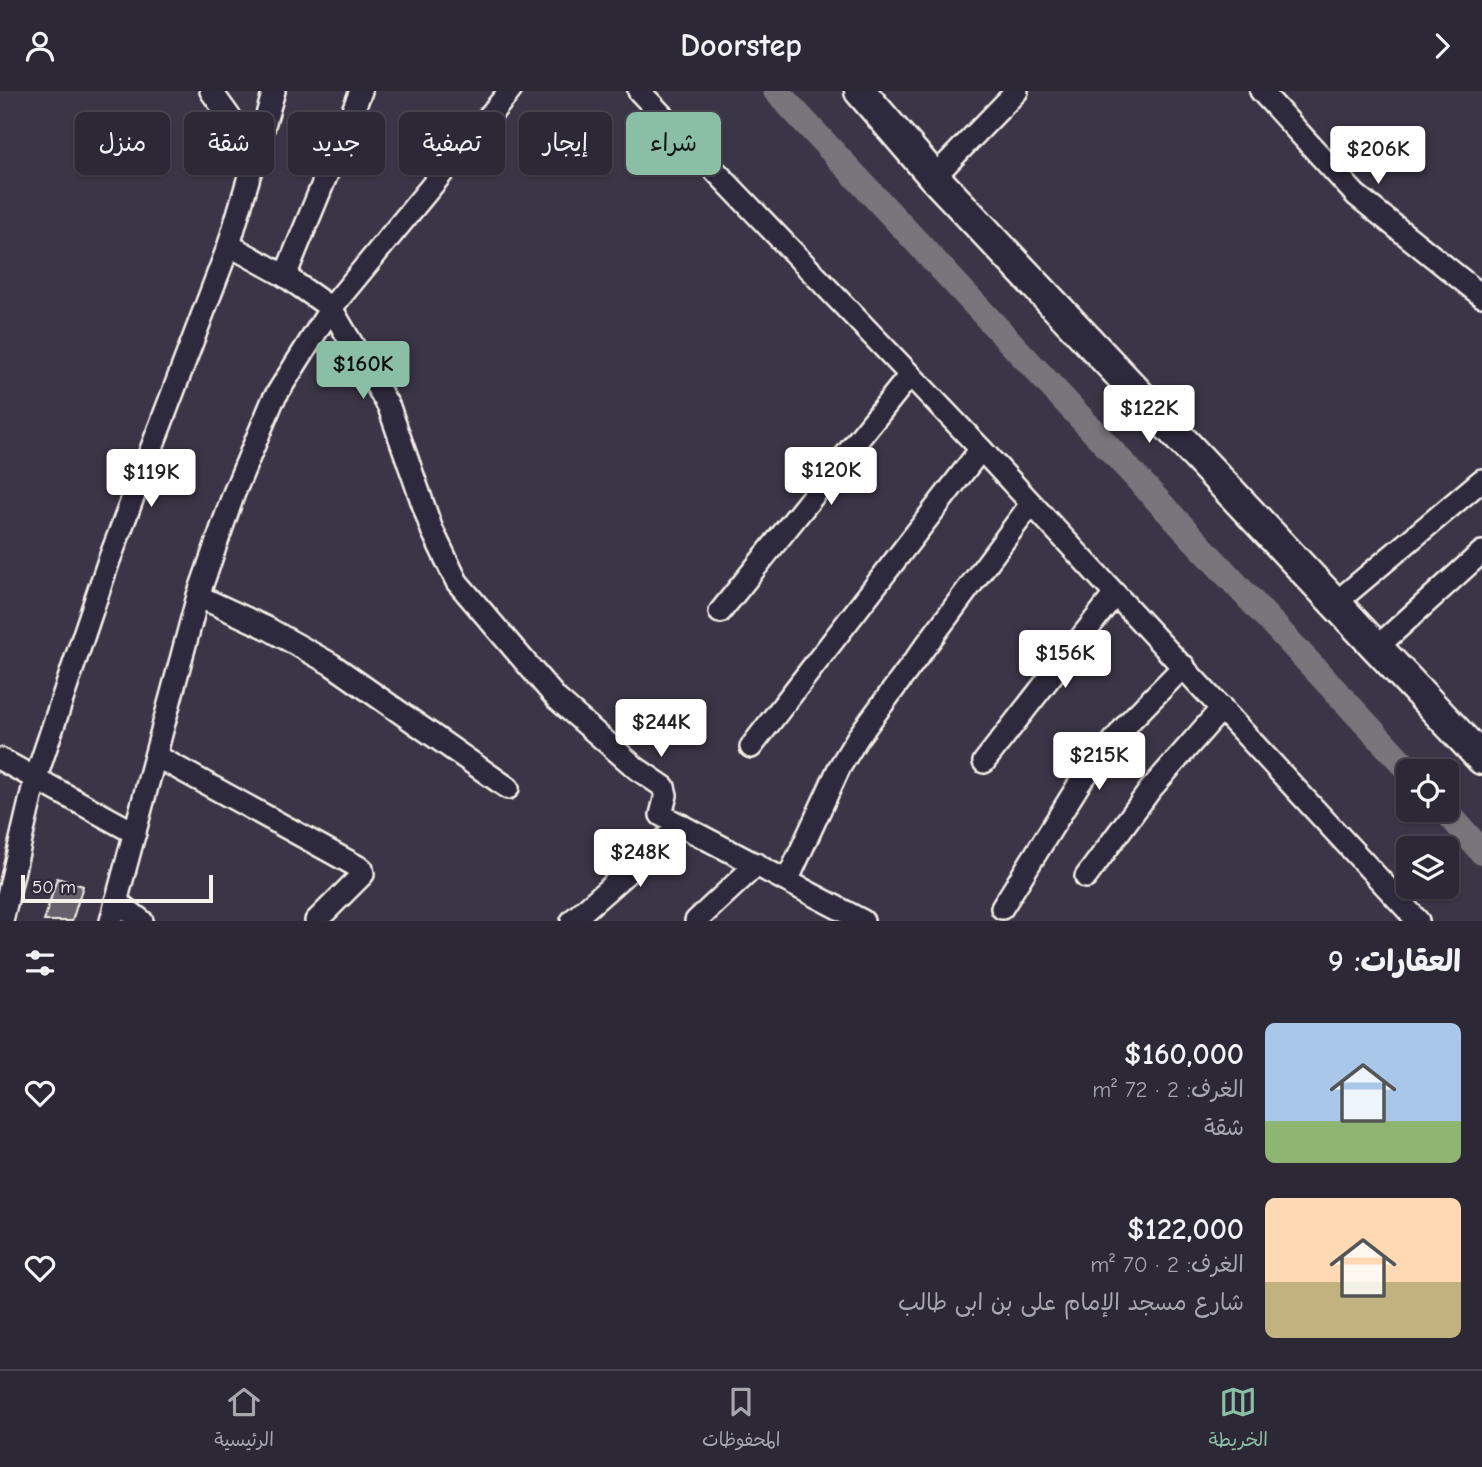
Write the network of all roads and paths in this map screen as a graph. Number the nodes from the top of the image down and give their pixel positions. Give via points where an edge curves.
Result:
1 (211, 91) edge
2 (274, 91) edge
3 (361, 91) edge
4 (510, 91) edge
5 (639, 91) edge
6 (860, 91) edge
7 (1017, 91) edge
8 (1261, 91) edge
9 (226, 112) edge
10 (268, 112) edge
11 (251, 175) edge
12 (934, 177) junction
13 (229, 246) junction
14 (285, 276) junction
15 (1482, 296) edge
16 (331, 308) junction
17 (910, 375) junction
18 (981, 449) junction
19 (1482, 480) edge
20 (1031, 504) junction
21 (1482, 551) edge
22 (1115, 594) junction
23 (198, 596) junction
24 (1333, 605) junction
25 (720, 613) dead end
26 (1376, 649) junction
27 (1184, 666) junction
28 (1222, 708) junction
29 (751, 747) dead end
30 (156, 756) junction
31 (0, 759) edge
32 (1482, 759) edge
33 (984, 762) dead end
34 (35, 780) junction
35 (508, 788) dead end
36 (681, 825) junction
37 (135, 833) junction
38 (757, 864) junction
39 (1086, 877) dead end
40 (787, 881) junction
41 (1002, 908) dead end
42 (114, 911) edge
43 (2, 921) edge
44 (142, 921) edge
45 (316, 921) edge
46 (572, 921) edge
47 (696, 921) edge
48 (863, 921) edge
49 (1418, 921) edge

1 - 9 street
2 - 10 street
3 - 14 street
4 - 16 street
5 - 17 street
6 - 12 street
7 - 12 street
8 - 15 street via 1356,195
11 - 13 street
12 - 24 street
13 - 14 street
13 - 34 street via 108,563
14 - 16 street
16 - 23 street via 273,400
16 - 36 street via 390,407 432,530 457,582 556,699 664,787 661,815
17 - 18 street
17 - 25 street
18 - 20 street
18 - 29 street
19 - 24 street
20 - 22 street
20 - 40 street via 858,737
21 - 26 street
22 - 27 street
22 - 33 street
23 - 30 street
23 - 35 street via 331,664
24 - 26 street
26 - 32 street
27 - 28 street
27 - 41 street via 1130,721 1082,781
28 - 39 street via 1150,790
28 - 49 street
30 - 37 street
30 - 45 street via 362,869 363,874
31 - 34 street
34 - 37 street
34 - 43 street
36 - 38 street
36 - 46 street
37 - 42 street
38 - 40 street
38 - 47 street
40 - 48 street
42 - 44 street

